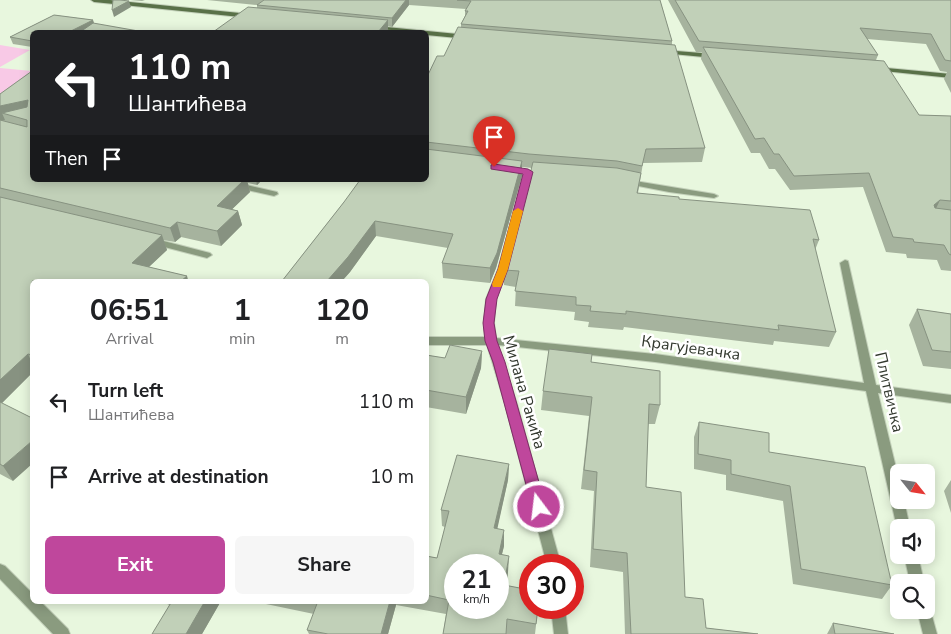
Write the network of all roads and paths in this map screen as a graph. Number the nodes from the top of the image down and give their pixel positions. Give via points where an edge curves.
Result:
1 (94, 0) edge
2 (259, 17) edge
3 (373, 28) edge
4 (386, 30) edge
5 (429, 33) edge
6 (480, 38) edge
7 (658, 51) edge
8 (722, 56) edge
9 (872, 68) edge
10 (951, 76) edge
11 (528, 171) dead end
12 (615, 179) edge
13 (223, 182) edge
14 (274, 194) dead end
15 (714, 196) dead end
16 (141, 239) edge
17 (207, 255) dead end
18 (845, 263) dead end
19 (429, 341) edge
20 (491, 341) junction
21 (871, 388) junction
22 (951, 399) edge
23 (902, 519) edge
24 (551, 554) edge
25 (0, 570) edge
26 (30, 600) edge
27 (33, 604) edge
28 (559, 619) edge
29 (926, 619) edge
30 (63, 634) edge
31 (561, 634) edge
32 (930, 634) edge

1 - 2 main road
3 - 4 main road
5 - 6 main road
7 - 8 main road
9 - 10 main road
11 - 20 street, Милана Ракића via 503,269 491,299
12 - 15 street
13 - 14 street
16 - 17 street
18 - 21 street, Плитвичка
19 - 20 street, Крагујевачка
20 - 21 street, Крагујевачка via 655,358
20 - 24 street, Милана Ракића via 502,370
21 - 22 street, Крагујевачка
21 - 23 street, Плитвичка
25 - 26 street
27 - 30 street
28 - 31 street
29 - 32 street

